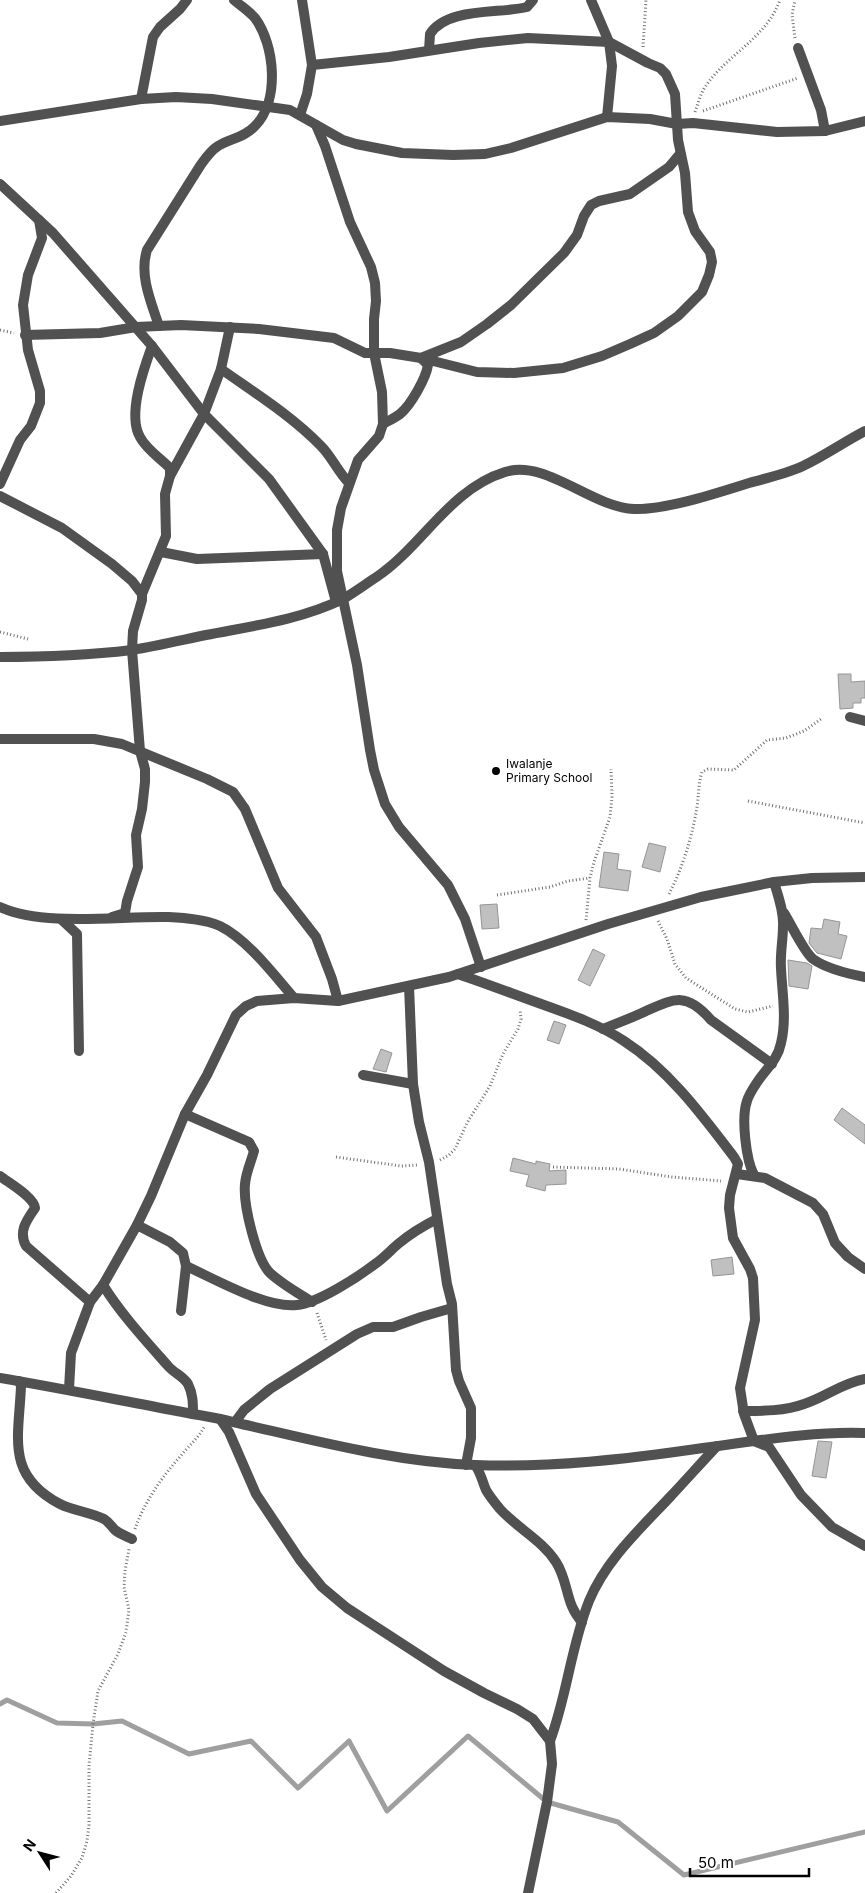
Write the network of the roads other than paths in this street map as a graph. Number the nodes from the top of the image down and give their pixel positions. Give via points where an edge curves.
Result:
1 (187, 0) edge
2 (234, 0) edge
3 (302, 0) edge
4 (533, 0) edge
5 (590, 0) edge
6 (609, 42) junction
7 (798, 48) road end
8 (429, 50) junction
9 (312, 65) junction
10 (141, 99) junction
11 (267, 107) junction
12 (300, 115) junction
13 (607, 117) junction
14 (0, 121) edge
15 (865, 121) edge
16 (677, 124) junction
17 (316, 125) junction
18 (825, 131) junction
19 (680, 154) junction
20 (0, 184) edge
21 (38, 220) junction
22 (159, 326) junction
23 (136, 327) junction
24 (230, 327) junction
25 (25, 335) junction
26 (152, 346) junction
27 (374, 353) junction
28 (421, 358) junction
29 (221, 369) junction
30 (204, 414) junction
31 (383, 424) junction
32 (865, 431) edge
33 (170, 476) junction
34 (349, 483) junction
35 (0, 484) edge
36 (0, 496) edge
37 (161, 552) junction
38 (323, 554) junction
39 (142, 594) junction
40 (340, 600) junction
41 (132, 650) junction
42 (0, 657) edge
43 (850, 717) dead end
44 (865, 720) edge
45 (0, 739) edge
46 (140, 751) junction
47 (865, 877) edge
48 (774, 882) junction
49 (0, 908) edge
50 (782, 910) junction
51 (112, 917) junction
52 (61, 919) junction
53 (480, 967) junction
54 (458, 974) junction
55 (865, 977) edge
56 (409, 986) junction
57 (294, 998) junction
58 (338, 1001) junction
59 (603, 1030) junction
60 (79, 1052) dead end
61 (772, 1064) junction
62 (362, 1075) dead end
63 (413, 1084) junction
64 (184, 1114) junction
65 (754, 1175) junction
66 (0, 1176) edge
67 (735, 1177) junction
68 (437, 1219) junction
69 (136, 1225) junction
70 (186, 1266) junction
71 (865, 1269) edge
72 (103, 1285) junction
73 (90, 1302) junction
74 (312, 1302) junction
75 (452, 1308) junction
76 (181, 1312) dead end
77 (0, 1378) edge
78 (865, 1379) edge
79 (19, 1381) junction
80 (69, 1389) junction
81 (743, 1411) junction
82 (193, 1414) junction
83 (215, 1418) junction
84 (235, 1422) junction
85 (865, 1433) edge
86 (754, 1441) junction
87 (717, 1446) junction
88 (470, 1465) junction
89 (132, 1539) road end
90 (865, 1546) edge
91 (582, 1622) junction
92 (550, 1741) junction
93 (528, 1893) edge

1 - 10 street via 153,37
2 - 11 street via 255,18 265,38 271,58 272,83
3 - 9 street
4 - 8 street via 527,7 479,12 446,21 430,34
5 - 6 street
6 - 8 street via 528,38
6 - 13 street via 612,66
6 - 16 street via 666,74 675,94
7 - 18 street via 821,110
8 - 9 street
9 - 12 street
10 - 11 street via 212,99
10 - 14 street
11 - 12 street via 290,110
11 - 22 street via 248,133 217,146 210,153 147,250 144,272
12 - 17 street
13 - 16 street
13 - 17 street via 511,148 469,155 402,153 369,147 343,140
15 - 18 street
16 - 18 street via 777,132
16 - 19 street
17 - 27 street via 350,222 371,267 376,301
19 - 28 street via 669,167 630,194 591,205 577,235 564,253 511,305 461,342
19 - 28 street via 691,220 710,252 712,262 702,292 678,316 654,333 630,344 563,368 514,373 477,372
20 - 21 street
21 - 23 street
21 - 25 street via 42,238 24,290
22 - 23 street
22 - 24 street
23 - 25 street via 100,333
23 - 26 street
24 - 27 street via 334,338 364,353
24 - 29 street
25 - 35 street via 40,391 40,403
26 - 30 street
26 - 33 street via 142,373 135,411 138,434 170,468
27 - 28 street
27 - 31 street via 382,392
28 - 31 street via 428,365 427,371 414,396 401,413
29 - 30 street
29 - 34 street via 315,440
30 - 33 street
30 - 38 street via 269,479
31 - 34 street via 379,436 358,460
32 - 40 street via 802,466 670,505 634,509 600,501 539,472 522,469 503,472 469,490 381,574
33 - 37 street via 165,494 166,536
34 - 40 street via 337,530
36 - 39 street via 62,528 112,564
37 - 38 street via 196,559
37 - 39 street
38 - 40 street
39 - 41 street via 132,631
40 - 41 street via 287,619
40 - 53 street via 357,665 374,770 385,804 399,827 448,885 465,920
41 - 42 street
41 - 46 street
43 - 44 street
45 - 46 street via 94,739
46 - 51 street via 146,782 136,834 138,868 125,913
46 - 58 street via 220,784 238,797 278,888 316,937
47 - 48 street
48 - 50 street
48 - 53 street via 654,910
49 - 52 street
50 - 55 street via 813,958
50 - 61 street via 783,1036
51 - 52 street
51 - 57 street via 181,918 220,926 257,956
52 - 60 street via 77,934
53 - 54 street
54 - 56 street
54 - 59 street via 566,1013
56 - 58 street
56 - 63 street
57 - 58 street
57 - 64 street via 254,1002 238,1012
59 - 61 street via 670,1000 686,1001
59 - 67 street via 639,1052 682,1091 734,1157 738,1164
61 - 65 street via 750,1095 745,1110 748,1158
62 - 63 street
63 - 68 street
64 - 69 street
64 - 74 street via 252,1144 254,1151 246,1174 245,1192 260,1258 270,1273
65 - 67 street
65 - 71 street via 813,1203 823,1214 835,1243
66 - 73 street via 35,1205 23,1229 26,1246
67 - 81 street via 730,1195 730,1224 733,1238 753,1278 755,1320 740,1388
68 - 74 street via 414,1232 375,1265
68 - 75 street
69 - 70 street via 180,1248
69 - 72 street
70 - 74 street via 274,1303 290,1306
70 - 76 street
72 - 73 street
72 - 82 street via 135,1330 167,1366 186,1381 191,1391
73 - 80 street via 71,1353
75 - 84 street via 393,1327 365,1330 270,1389 244,1410
75 - 88 street via 456,1370 471,1408
77 - 79 street
78 - 81 street via 850,1382 792,1408
79 - 80 street
79 - 89 street via 17,1444 22,1466 30,1480 59,1504 103,1519
80 - 82 street
81 - 86 street
82 - 83 street
83 - 84 street
83 - 92 street via 229,1432 256,1494 322,1587 347,1608 444,1671 533,1719
84 - 88 street via 378,1453 433,1463
85 - 86 street via 836,1432
86 - 87 street
86 - 90 street via 769,1447 801,1495 832,1527
87 - 88 street via 629,1459 518,1466
87 - 91 street via 617,1554 593,1591
88 - 91 street via 479,1472 495,1503 507,1517 556,1561 574,1614
91 - 92 street via 559,1718
92 - 93 street via 552,1764 547,1802

